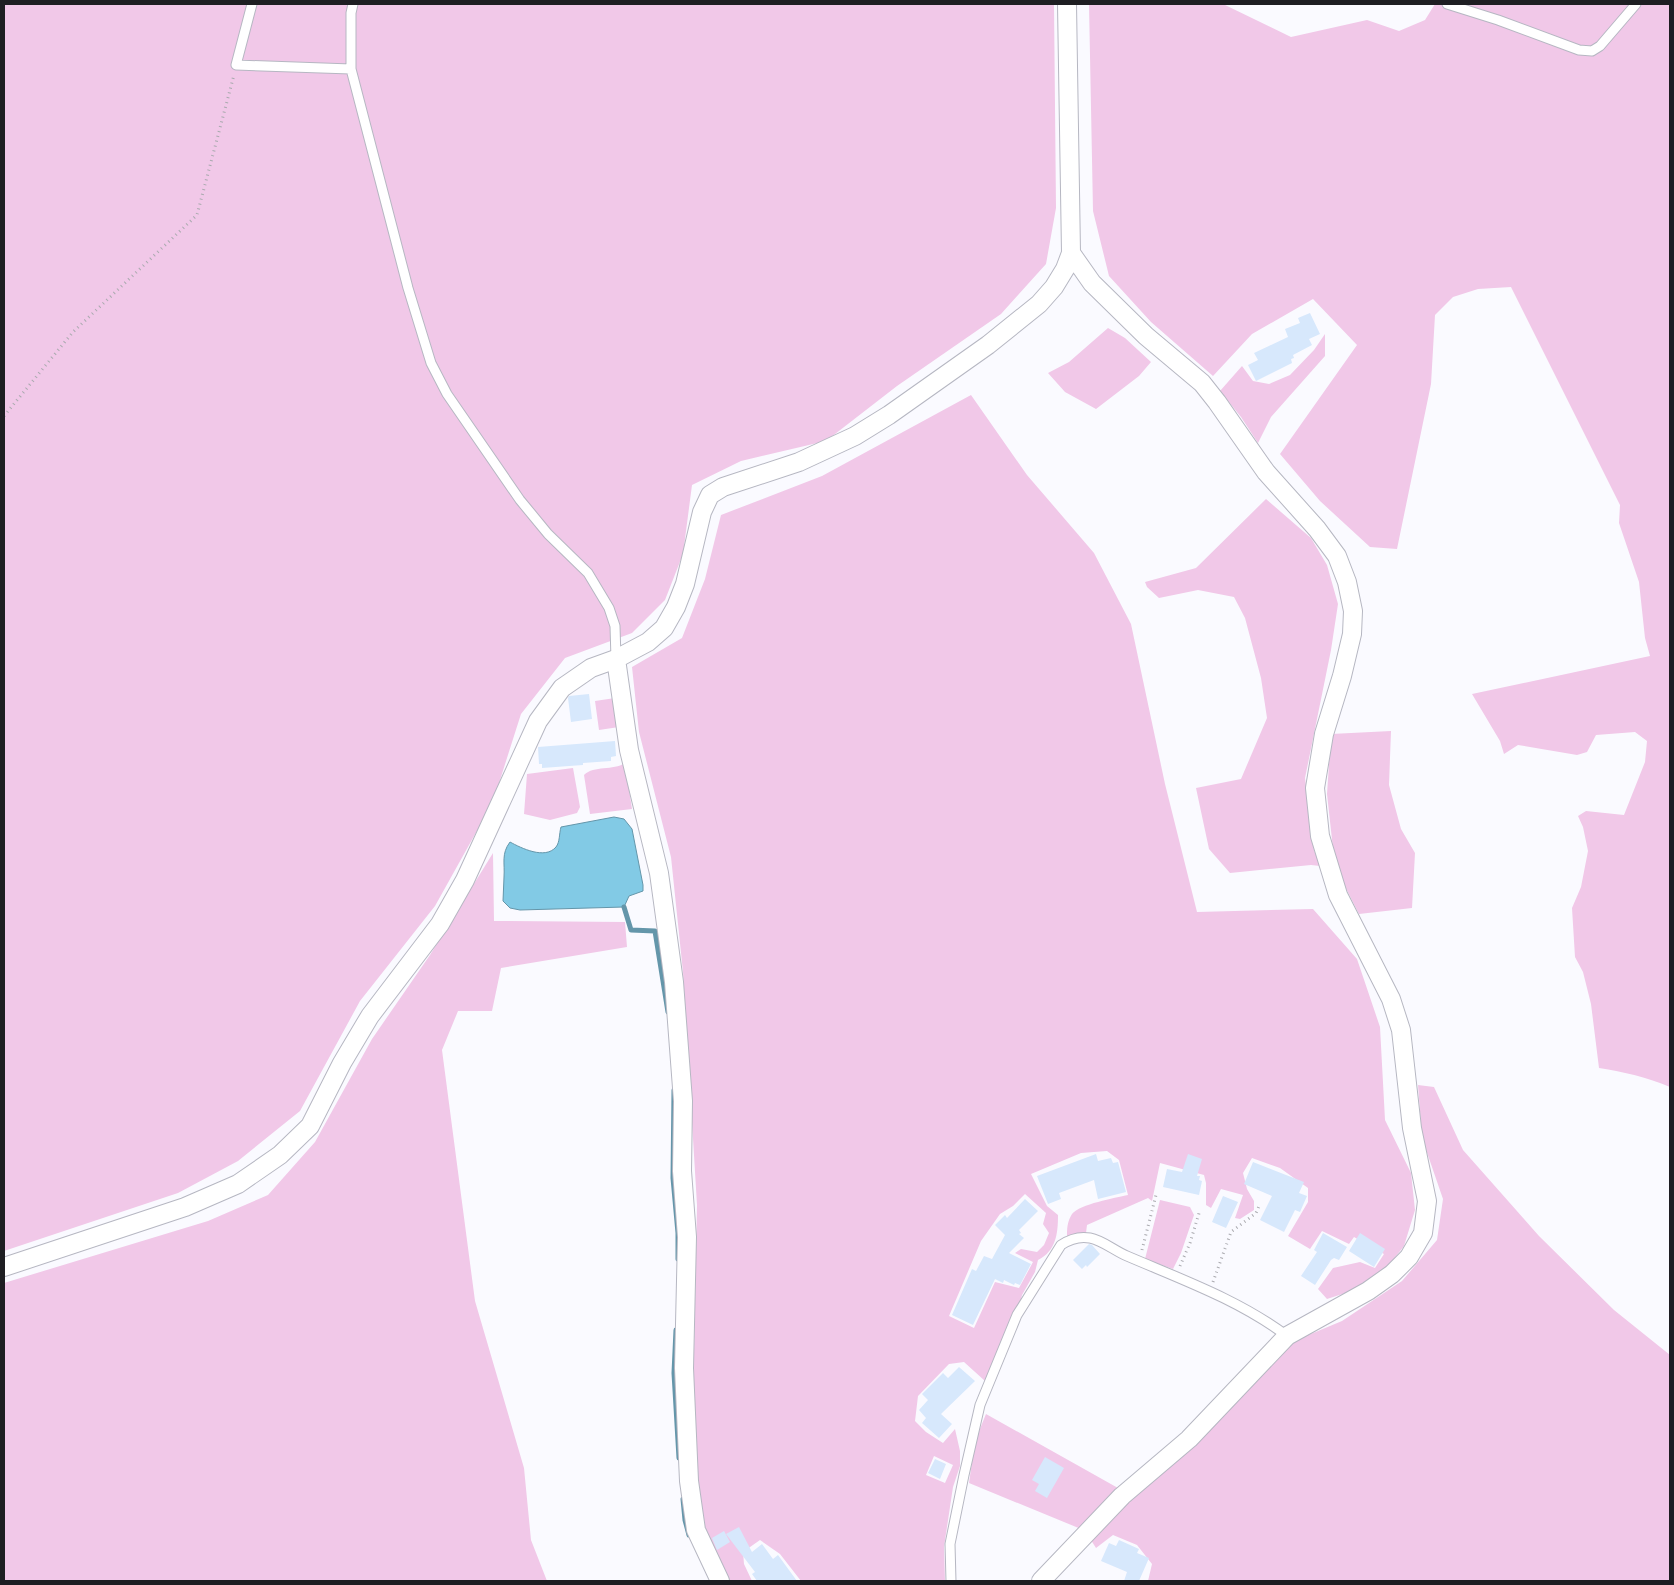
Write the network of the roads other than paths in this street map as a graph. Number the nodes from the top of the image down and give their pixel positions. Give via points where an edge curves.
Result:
1 (252, 4) edge
2 (353, 4) edge
3 (1067, 4) edge
4 (1447, 4) edge
5 (1636, 4) edge
6 (352, 69) junction
7 (1071, 252) junction
8 (616, 659) junction
9 (4, 1267) edge
10 (1287, 1336) junction
11 (720, 1581) edge
12 (951, 1581) edge
13 (1041, 1581) edge

1 - 6 lane via 236,65
2 - 6 lane
3 - 7 street
4 - 5 lane via 1579,50 1600,46
6 - 8 lane via 408,288 431,363 447,394 520,500 548,534 588,573 615,626
7 - 8 street via 1054,287 1039,304 988,345 889,415 855,436 799,462 723,487 710,495 702,512 686,584 664,628 648,642
7 - 10 street via 1092,283 1146,336 1202,384 1266,472 1317,529 1337,556 1353,611 1352,634 1324,734 1315,788 1320,836 1338,895 1391,999 1401,1030 1412,1128 1427,1201 1423,1233 1409,1257 1392,1274
8 - 9 street via 591,668 562,688 538,721 465,880 440,924 370,1016 310,1126 280,1155 238,1184 185,1207
8 - 11 street via 629,750 659,873 674,982 683,1101 682,1171 687,1237 684,1368 689,1481 696,1530
10 - 12 lane via 1237,1304 1092,1238 1071,1239 1061,1245 1017,1315 980,1405 950,1544
10 - 13 street via 1190,1438 1122,1496

